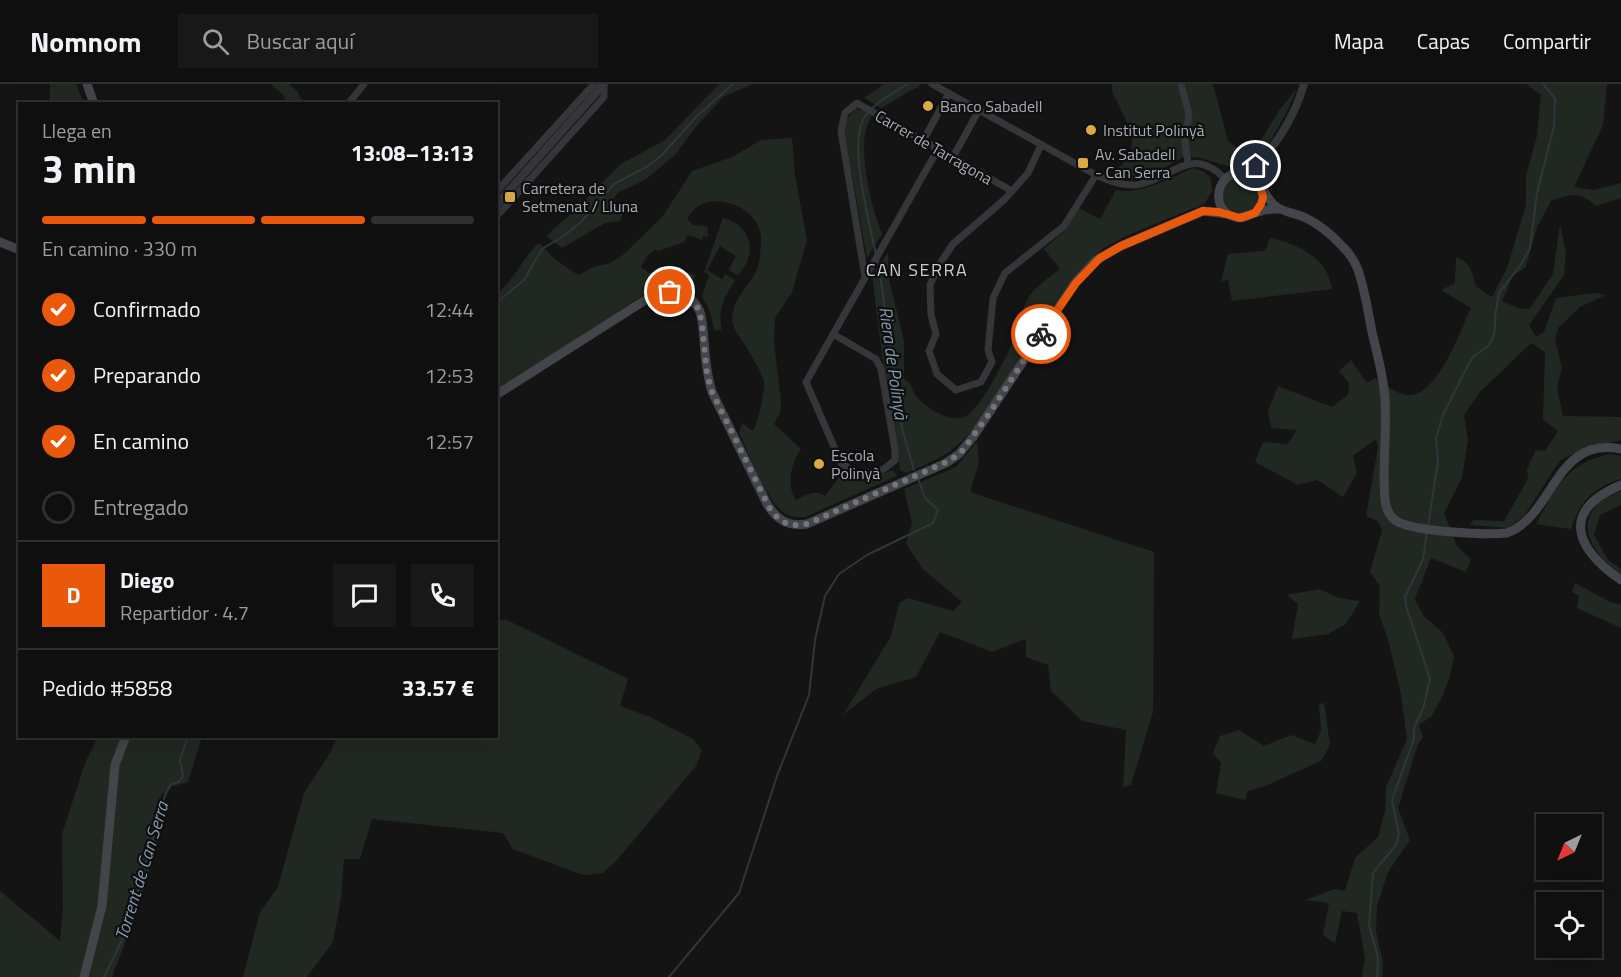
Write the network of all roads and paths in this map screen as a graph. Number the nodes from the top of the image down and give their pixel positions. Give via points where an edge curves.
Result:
1 (87, 84) edge
2 (364, 84) edge
3 (594, 84) edge
4 (604, 84) edge
5 (932, 84) edge
6 (1181, 84) edge
7 (1304, 84) edge
8 (949, 93) junction
9 (93, 102) edge
10 (350, 102) edge
11 (979, 110) junction
12 (923, 141) junction
13 (1041, 145) junction
14 (938, 149) junction
15 (953, 158) junction
16 (1264, 159) junction
17 (1188, 163) junction
18 (1245, 173) junction
19 (1096, 176) junction
20 (1225, 179) junction
21 (1261, 188) junction
22 (498, 190) edge
23 (1012, 191) junction
24 (1218, 194) junction
25 (498, 203) edge
26 (1279, 208) junction
27 (1203, 211) junction
28 (1227, 213) junction
29 (1255, 213) junction
30 (498, 215) edge
31 (0, 242) edge
32 (18, 249) edge
33 (866, 277) junction
34 (833, 334) junction
35 (498, 394) edge
36 (1621, 449) edge
37 (1621, 485) edge
38 (1621, 580) edge
39 (125, 738) edge
40 (84, 977) edge

1 - 9 main road
2 - 10 street
3 - 22 street
4 - 25 street
4 - 30 street via 604,98
5 - 8 street
6 - 17 street via 1189,114 1185,143
7 - 16 street via 1289,120
8 - 11 street
8 - 12 street
11 - 13 street
11 - 15 street
12 - 14 street, Carrer de Tarragona
12 - 33 street, Carrer de Tarragona via 857,103 845,113 841,131
13 - 19 street
13 - 23 street via 1028,173
14 - 15 street, Carrer de Tarragona
14 - 33 street
15 - 23 street, Carrer de Tarragona
16 - 18 street
16 - 21 street
17 - 19 street via 1137,184
17 - 20 street via 1202,164
18 - 20 main road
18 - 21 main road
19 - 23 street via 1064,226 1005,273 993,297 988,350 992,362 981,382 956,390 936,374 929,351 936,334 930,285 953,244
20 - 24 main road
21 - 26 main road
21 - 29 main road via 1261,204
24 - 27 main road
24 - 28 main road
26 - 29 main road
26 - 36 main road via 1310,220 1329,233 1346,250 1358,271 1383,386 1385,500 1395,520 1415,528 1515,530 1530,518 1567,465 1591,451
27 - 28 main road
27 - 35 main road via 1110,251 1090,266 956,457 807,524 787,524 767,504 712,392 701,317 686,297 670,292 652,296
28 - 29 main road via 1240,218
31 - 32 main road
33 - 34 street
34 - 34 street via 806,382 841,463 857,474 872,473 895,460 880,369 876,359
37 - 38 main road via 1591,502 1584,514 1582,531 1592,556
39 - 40 main road via 115,765 102,906

